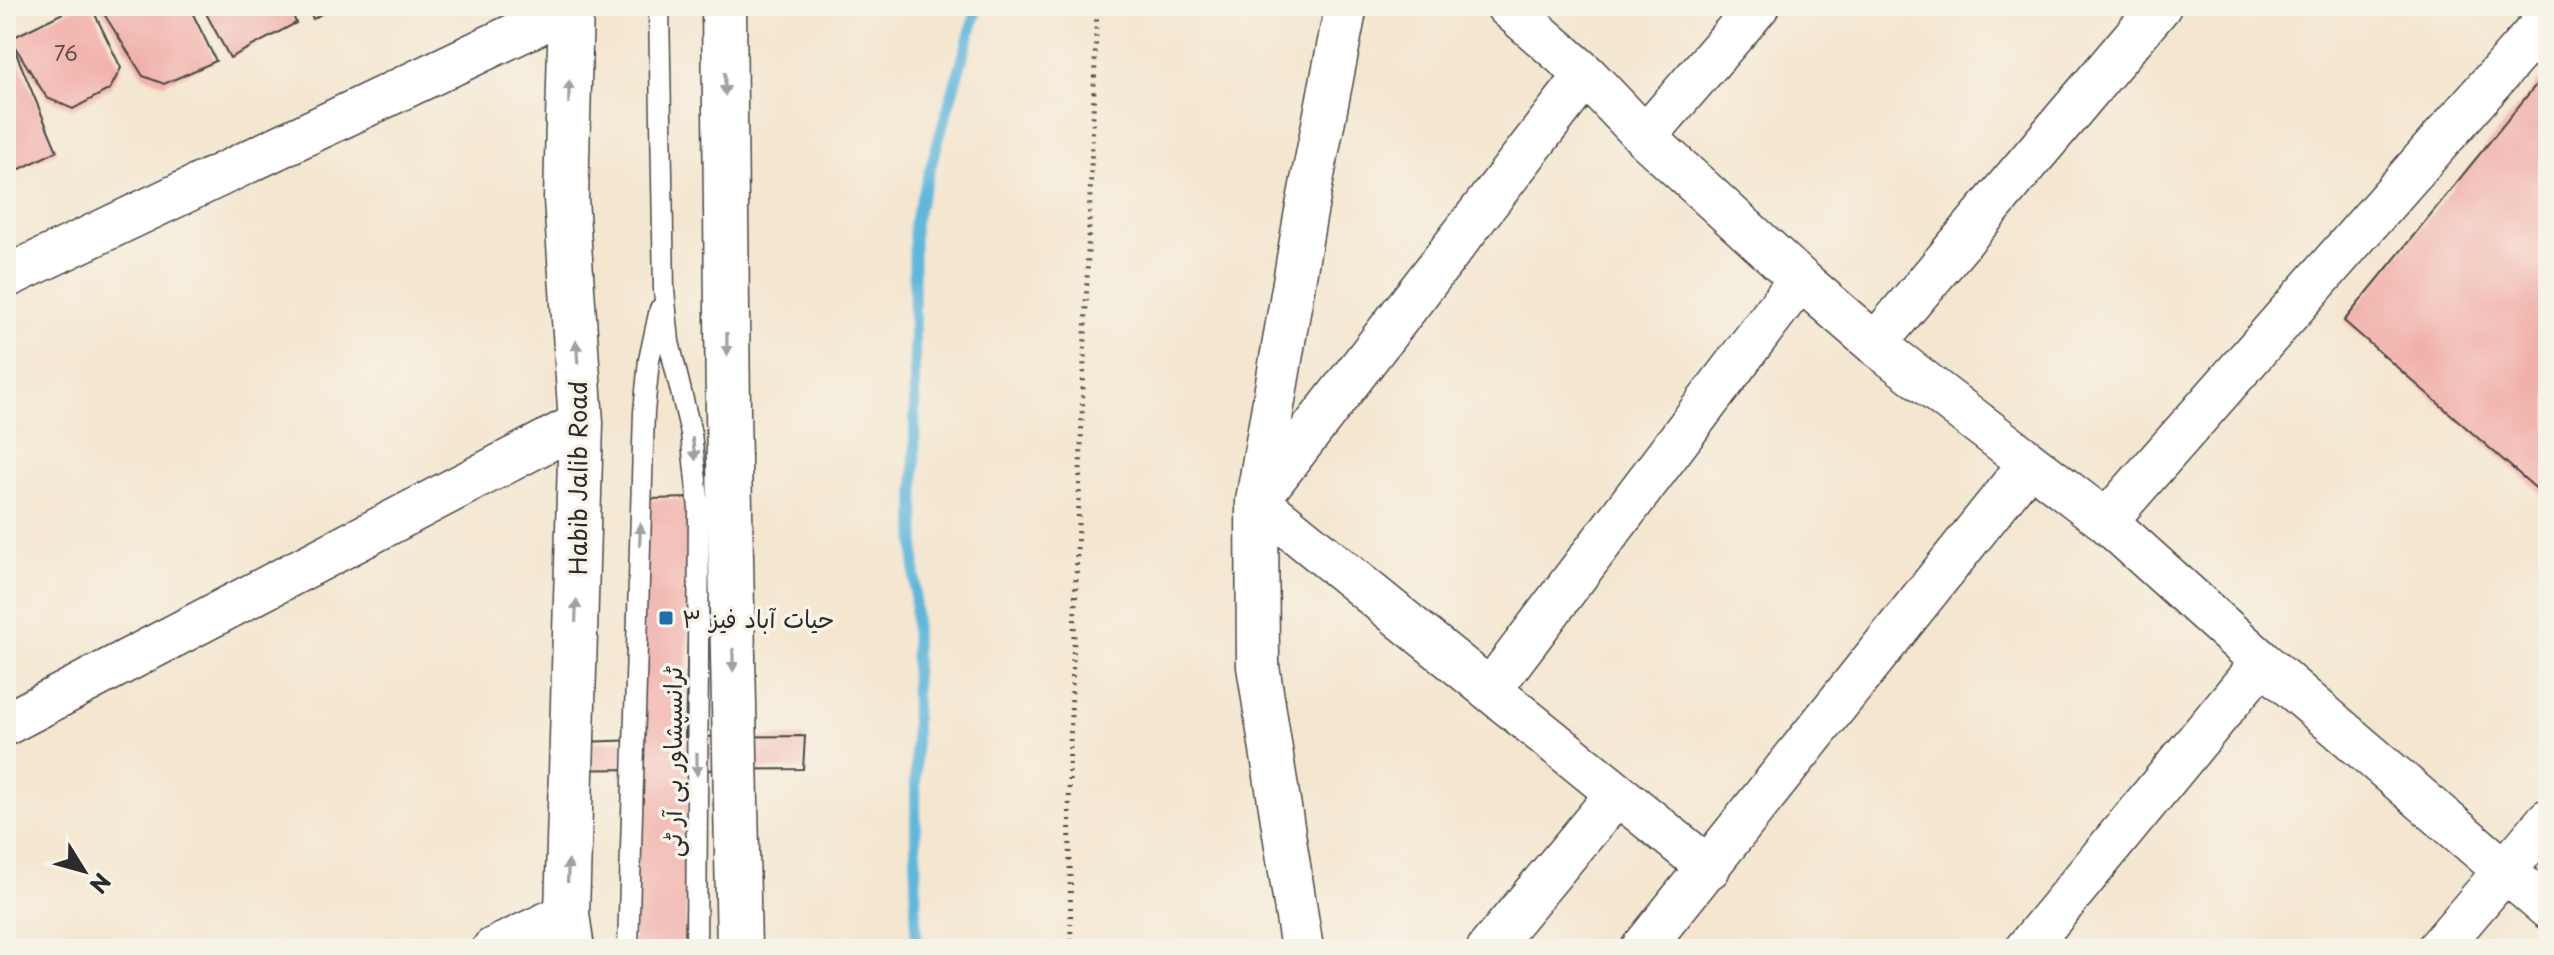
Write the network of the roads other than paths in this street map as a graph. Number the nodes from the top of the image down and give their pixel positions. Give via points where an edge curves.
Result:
1 (659, 6) edge
2 (724, 6) edge
3 (1346, 6) edge
4 (1507, 6) edge
5 (1758, 6) edge
6 (2160, 6) edge
7 (571, 7) edge
8 (2548, 18) edge
9 (1586, 75) junction
10 (1645, 137) junction
11 (6, 277) edge
12 (1800, 279) junction
13 (664, 290) junction
14 (1875, 344) junction
15 (581, 423) junction
16 (2029, 464) junction
17 (1257, 501) junction
18 (2106, 521) junction
19 (2262, 662) junction
20 (1490, 690) junction
21 (6, 724) edge
22 (1617, 794) junction
23 (2548, 820) edge
24 (1709, 868) junction
25 (2505, 871) junction
26 (2548, 908) edge
27 (569, 931) edge
28 (493, 949) edge
29 (628, 949) edge
30 (696, 949) edge
31 (739, 949) edge
32 (1302, 949) edge
33 (1488, 949) edge
34 (1642, 949) edge
35 (2026, 949) edge
36 (2438, 949) edge

1 - 13 lane, ٹرانسپشاور بی آر ٹی
2 -> 31 main road
3 - 17 street
4 - 9 street
5 - 10 street
6 - 14 street
7 - 11 street
15 -> 7 main road, Habib Jalib Road via 566,199
8 - 18 street
9 - 10 street
9 - 17 street
10 - 12 street
12 - 14 street
12 - 20 street
29 -> 13 lane, ٹرانسپشاور بی آر ٹی via 644,412
13 -> 30 lane, ٹرانسپشاور بی آر ٹی via 669,342 691,433 699,509
14 - 16 street
15 - 21 street
27 -> 15 main road, Habib Jalib Road
16 - 18 street
16 - 24 street
17 - 20 street
17 - 32 street via 1258,666
18 - 19 street
19 - 25 street
19 - 35 street
20 - 22 street
22 - 24 street
22 - 33 street
23 - 25 street
24 - 34 street
25 - 26 street
25 - 36 street
27 - 28 street

